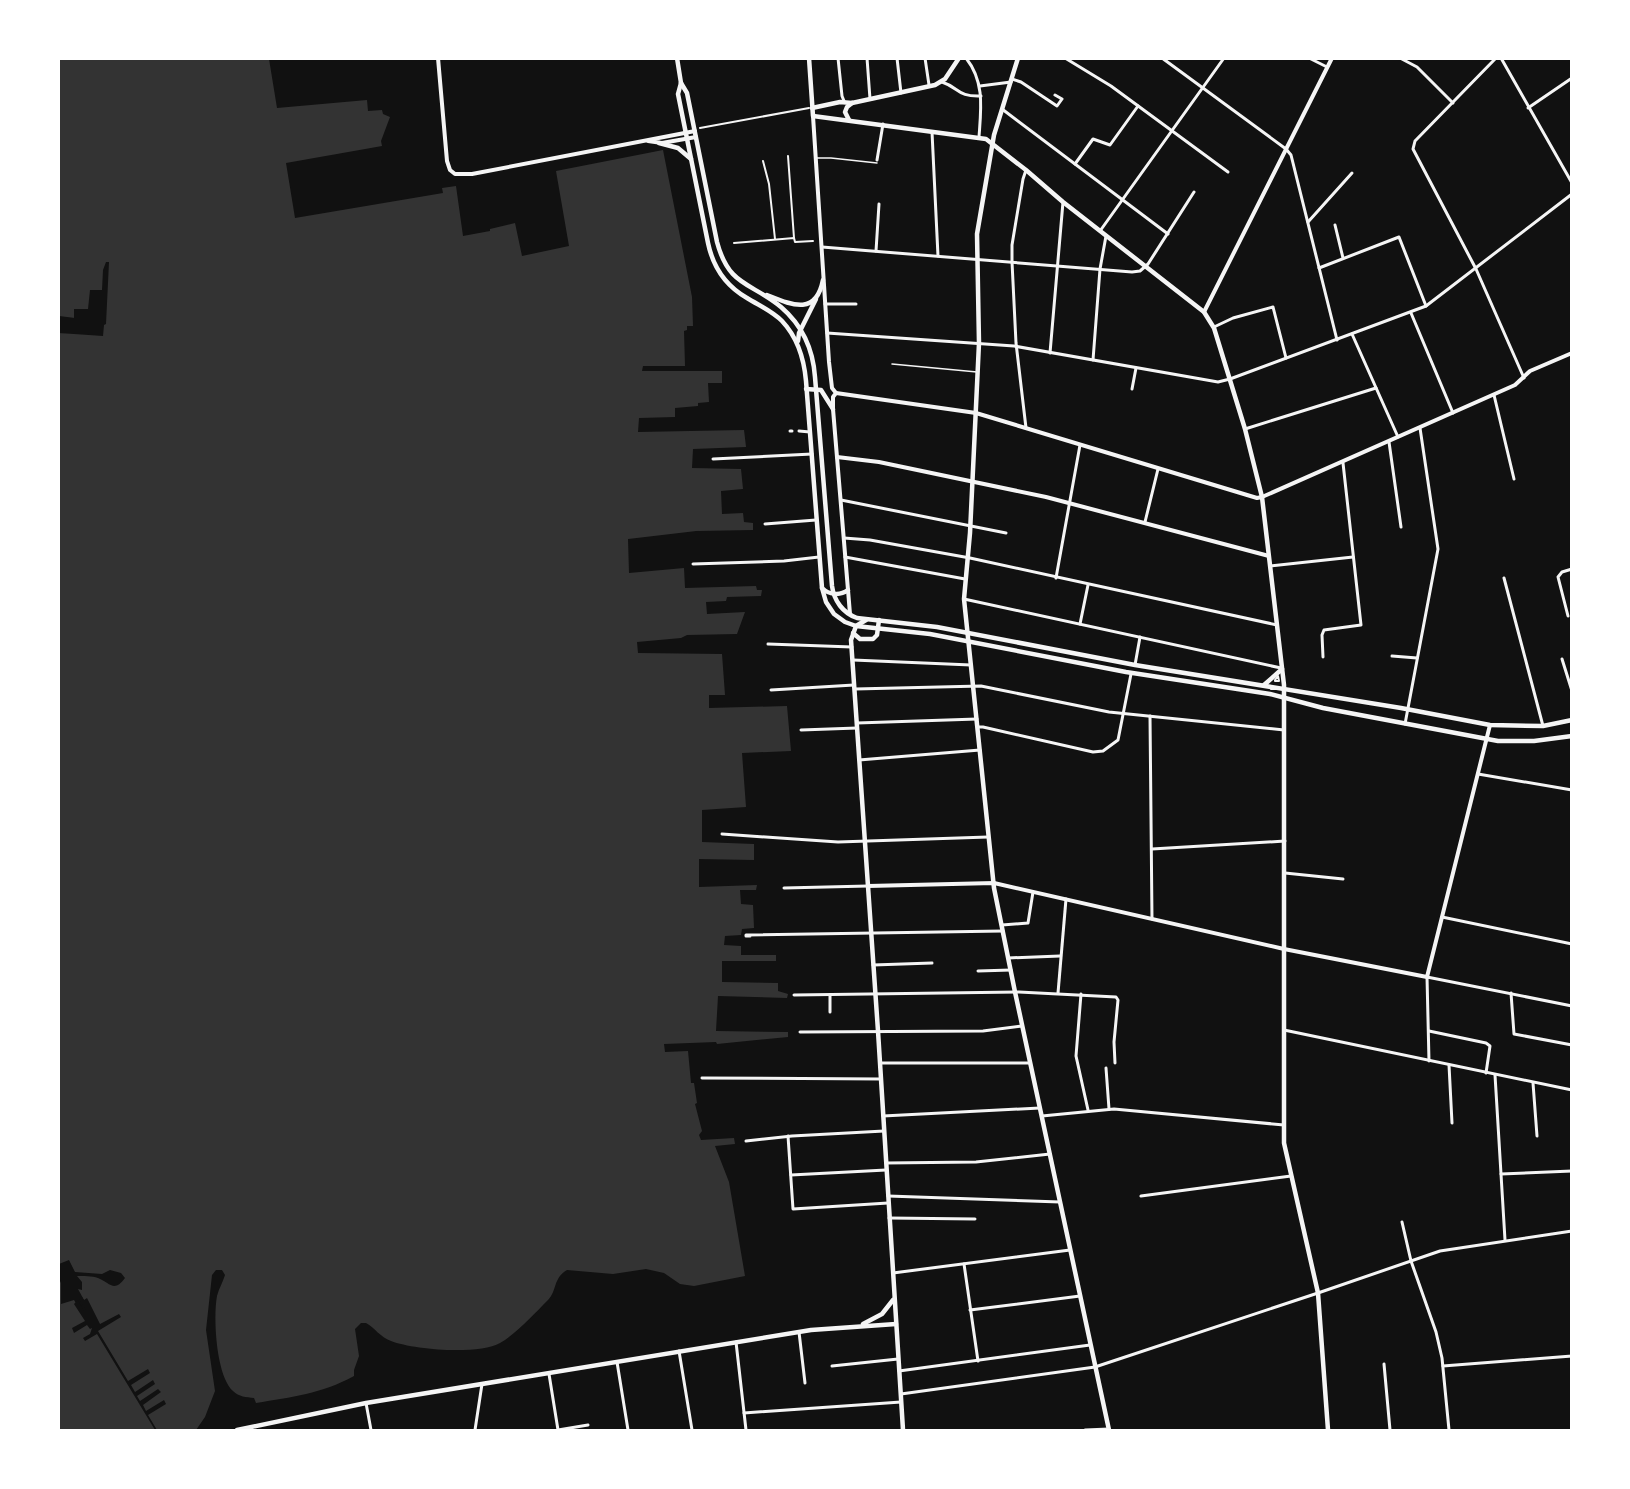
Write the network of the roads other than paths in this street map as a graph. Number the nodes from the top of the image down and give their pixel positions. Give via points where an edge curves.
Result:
1 (438, 58) edge
2 (677, 58) edge
3 (809, 58) edge
4 (838, 58) edge
5 (867, 58) edge
6 (897, 58) edge
7 (925, 58) edge
8 (959, 58) edge
9 (966, 58) edge
10 (1018, 58) edge
11 (1065, 58) edge
12 (1162, 58) edge
13 (1224, 58) edge
14 (1309, 58) edge
15 (1332, 58) edge
16 (1400, 58) edge
17 (1496, 58) edge
18 (1501, 58) edge
19 (1327, 67) junction
20 (1572, 78) edge
21 (1011, 81) junction
22 (942, 82) junction
23 (681, 83) junction
24 (980, 86) junction
25 (931, 87) junction
26 (1203, 88) junction
27 (901, 93) junction
28 (1056, 94) dead end
29 (981, 96) junction
30 (870, 99) junction
31 (846, 102) junction
32 (852, 103) junction
33 (1453, 103) junction
34 (1138, 106) junction
35 (811, 108) junction
36 (1528, 108) junction
37 (1002, 109) junction
38 (813, 116) junction
39 (850, 120) junction
40 (883, 124) junction
41 (932, 130) junction
42 (1172, 131) junction
43 (697, 132) junction
44 (686, 136) junction
45 (979, 137) junction
46 (645, 141) junction
47 (660, 143) junction
48 (993, 144) junction
49 (1286, 149) junction
50 (788, 156) dead end
51 (816, 159) junction
52 (691, 160) junction
53 (763, 161) dead end
54 (877, 162) joint
55 (1075, 164) junction
56 (1026, 170) junction
57 (1228, 172) dead end
58 (1352, 172) dead end
59 (1572, 183) edge
60 (1194, 192) dead end
61 (1572, 194) edge
62 (1123, 199) junction
63 (1063, 202) junction
64 (879, 204) dead end
65 (1308, 222) junction
66 (1335, 225) dead end
67 (1100, 231) junction
68 (1168, 234) junction
69 (1106, 236) junction
70 (794, 238) junction
71 (775, 239) junction
72 (813, 241) dead end
73 (734, 243) dead end
74 (822, 247) junction
75 (876, 251) junction
76 (938, 256) junction
77 (1343, 258) junction
78 (978, 260) junction
79 (1012, 262) junction
80 (1057, 266) junction
81 (1146, 267) junction
82 (1319, 268) junction
83 (1100, 269) junction
84 (1476, 269) junction
85 (823, 280) junction
86 (747, 286) junction
87 (818, 294) junction
88 (825, 304) junction
89 (856, 304) dead end
90 (1426, 306) junction
91 (1204, 312) junction
92 (1411, 313) junction
93 (1214, 327) junction
94 (801, 329) junction
95 (827, 333) junction
96 (1352, 334) junction
97 (1337, 340) junction
98 (979, 343) junction
99 (798, 344) junction
100 (1017, 347) junction
101 (1050, 353) junction
102 (1572, 353) edge
103 (1286, 358) junction
104 (1093, 360) junction
105 (892, 364) dead end
106 (1136, 368) junction
107 (977, 372) junction
108 (1524, 378) junction
109 (1230, 379) junction
110 (816, 388) junction
111 (1376, 388) junction
112 (807, 389) junction
113 (1132, 389) dead end
114 (836, 393) junction
115 (1494, 395) junction
116 (833, 410) junction
117 (976, 413) junction
118 (1453, 413) junction
119 (1026, 428) junction
120 (1420, 428) junction
121 (1245, 429) junction
122 (799, 431) dead end
123 (810, 432) junction
124 (1398, 438) junction
125 (1389, 442) junction
126 (1080, 445) junction
127 (812, 454) junction
128 (837, 457) junction
129 (713, 459) dead end
130 (1343, 463) junction
131 (1158, 469) junction
132 (1514, 479) dead end
133 (972, 481) junction
134 (1262, 498) junction
135 (841, 500) junction
136 (1070, 503) junction
137 (816, 520) junction
138 (1145, 522) junction
139 (765, 524) dead end
140 (970, 526) junction
141 (1401, 527) dead end
142 (1006, 533) dead end
143 (844, 538) junction
144 (1269, 556) junction
145 (819, 557) junction
146 (845, 557) junction
147 (1353, 557) junction
148 (967, 558) junction
149 (693, 564) dead end
150 (1270, 566) junction
151 (1572, 570) edge
152 (1056, 578) junction
153 (1504, 578) dead end
154 (965, 579) junction
155 (1088, 585) junction
156 (822, 588) junction
157 (848, 590) junction
158 (833, 594) junction
159 (964, 598) junction
160 (850, 615) junction
161 (1568, 616) dead end
162 (867, 620) junction
163 (879, 620) junction
164 (1080, 624) junction
165 (1277, 625) junction
166 (856, 626) junction
167 (878, 628) junction
168 (852, 633) junction
169 (968, 633) junction
170 (1140, 637) junction
171 (969, 641) junction
172 (768, 644) dead end
173 (852, 647) junction
174 (1392, 656) dead end
175 (1323, 657) dead end
176 (1417, 658) junction
177 (1562, 659) dead end
178 (853, 660) junction
179 (971, 665) junction
180 (1135, 665) junction
181 (1282, 669) junction
182 (1131, 673) junction
183 (1264, 685) junction
184 (974, 686) junction
185 (854, 687) junction
186 (1284, 688) junction
187 (771, 690) dead end
188 (1572, 691) edge
189 (1284, 699) junction
190 (1407, 709) junction
191 (1123, 713) junction
192 (1150, 716) junction
193 (977, 719) junction
194 (1572, 720) edge
195 (1405, 724) junction
196 (857, 725) junction
197 (1490, 725) junction
198 (1543, 726) junction
199 (978, 727) junction
200 (801, 730) dead end
201 (1285, 730) junction
202 (1572, 736) edge
203 (1487, 739) junction
204 (981, 750) junction
205 (859, 760) junction
206 (1478, 774) junction
207 (1572, 790) edge
208 (722, 834) dead end
209 (988, 837) junction
210 (1285, 841) junction
211 (865, 842) junction
212 (1152, 849) junction
213 (1285, 873) junction
214 (1343, 879) dead end
215 (994, 883) junction
216 (868, 886) junction
217 (784, 888) dead end
218 (1033, 892) junction
219 (1066, 899) junction
220 (1442, 917) junction
221 (1152, 919) junction
222 (1002, 928) junction
223 (871, 933) junction
224 (750, 935) dead end
225 (1572, 944) edge
226 (1284, 949) junction
227 (1061, 956) junction
228 (1008, 958) junction
229 (932, 963) dead end
230 (873, 964) junction
231 (1011, 970) junction
232 (978, 971) dead end
233 (1427, 976) junction
234 (1015, 992) junction
235 (1058, 993) junction
236 (1511, 993) junction
237 (1081, 994) junction
238 (794, 995) dead end
239 (830, 995) junction
240 (875, 995) junction
241 (1572, 1006) edge
242 (830, 1012) dead end
243 (1022, 1026) junction
244 (1284, 1030) junction
245 (878, 1031) junction
246 (1429, 1031) junction
247 (800, 1032) dead end
248 (1572, 1045) edge
249 (1429, 1061) junction
250 (880, 1063) junction
251 (1030, 1063) junction
252 (1115, 1063) dead end
253 (1449, 1065) junction
254 (1106, 1068) dead end
255 (1486, 1073) junction
256 (1495, 1075) junction
257 (702, 1078) dead end
258 (881, 1079) junction
259 (1533, 1083) junction
260 (1572, 1090) edge
261 (1040, 1108) junction
262 (1109, 1109) junction
263 (1088, 1110) junction
264 (883, 1116) junction
265 (1042, 1116) junction
266 (1452, 1123) dead end
267 (1284, 1125) junction
268 (884, 1131) junction
269 (788, 1136) junction
270 (1537, 1136) dead end
271 (746, 1141) dead end
272 (1050, 1154) junction
273 (886, 1162) junction
274 (886, 1170) junction
275 (1572, 1171) edge
276 (1501, 1174) junction
277 (791, 1175) junction
278 (1291, 1176) junction
279 (888, 1196) junction
280 (1141, 1196) dead end
281 (1060, 1202) junction
282 (888, 1203) junction
283 (889, 1218) junction
284 (975, 1219) dead end
285 (1402, 1222) dead end
286 (1572, 1232) edge
287 (1505, 1240) junction
288 (1071, 1250) junction
289 (1411, 1261) junction
290 (964, 1264) junction
291 (893, 1273) junction
292 (1318, 1293) junction
293 (1080, 1296) junction
294 (894, 1297) junction
295 (970, 1310) junction
296 (896, 1324) junction
297 (858, 1326) junction
298 (800, 1332) junction
299 (736, 1342) junction
300 (1090, 1345) junction
301 (679, 1352) junction
302 (1572, 1356) edge
303 (898, 1359) junction
304 (978, 1361) junction
305 (617, 1362) junction
306 (1384, 1364) dead end
307 (832, 1366) dead end
308 (1095, 1366) junction
309 (1443, 1366) junction
310 (899, 1371) junction
311 (549, 1372) junction
312 (805, 1383) dead end
313 (482, 1384) junction
314 (901, 1394) junction
315 (901, 1402) junction
316 (366, 1403) junction
317 (744, 1413) junction
318 (588, 1425) dead end
319 (261, 1428) edge
320 (558, 1430) edge
321 (1109, 1430) edge
322 (237, 1431) edge
323 (371, 1431) edge
324 (475, 1431) edge
325 (628, 1431) edge
326 (692, 1431) edge
327 (746, 1431) edge
328 (903, 1431) edge
329 (1085, 1431) edge
330 (1328, 1431) edge
331 (1390, 1431) edge
332 (1449, 1431) edge

1 - 46 street via 447,161 452,172 468,175
2 - 23 main road
3 - 35 main road
4 - 31 street via 842,98
5 - 30 street
6 - 27 street
7 - 25 street
8 - 22 main road
9 - 24 street
10 - 21 main road
11 - 34 street
12 - 26 street
13 - 26 street
14 - 19 street
15 - 19 street
16 - 33 street via 1417,67
17 - 33 street
18 - 36 street
19 - 49 street
20 - 36 street
21 - 24 street
21 - 28 street via 1021,82 1057,106 1062,99
21 - 37 main road
22 - 25 main road
22 - 29 street via 961,94
23 - 43 main road
23 - 44 main road via 678,94
24 - 29 street
25 - 27 main road
26 - 42 street
26 - 49 street
27 - 30 main road
29 - 45 street
30 - 32 main road
31 - 32 main road
31 - 35 main road
32 - 39 main road via 845,112
33 - 84 street via 1415,141 1413,149
34 - 42 street
34 - 55 street via 1110,145 1093,139
35 - 38 main road
35 - 43 street
36 - 59 street
37 - 48 main road
37 - 55 street
38 - 39 main road
38 - 51 street
39 - 40 main road
40 - 41 main road
40 - 54 street
41 - 45 main road
41 - 76 street
42 - 57 street
42 - 62 street
43 - 44 street
43 - 86 main road via 719,250 729,269
44 - 46 street
44 - 47 street
44 - 52 main road
45 - 48 main road
46 - 47 street
47 - 52 main road via 678,148
48 - 56 main road
48 - 78 main road via 977,234
49 - 65 street via 1294,162
49 - 91 street
50 - 70 street
51 - 54 lane
51 - 74 street
52 - 99 main road via 709,250 717,268 738,292 781,320
53 - 71 street
55 - 62 street
56 - 63 main road
56 - 79 street
58 - 65 street
60 - 68 street
61 - 84 street
62 - 67 street
62 - 68 street
63 - 67 main road
63 - 80 street
64 - 75 street
65 - 82 street
66 - 77 street
67 - 69 main road
68 - 81 street
69 - 81 main road
69 - 83 street
70 - 71 street
70 - 72 street via 795,242
71 - 73 street
74 - 75 street
74 - 85 street
75 - 76 street
76 - 78 street
77 - 82 street
77 - 90 street via 1399,237
78 - 79 street
78 - 98 main road
79 - 80 street
79 - 100 street
80 - 83 street
80 - 101 street
81 - 83 street via 1132,272
81 - 91 main road
82 - 97 street
83 - 104 street
84 - 90 street
84 - 108 street
85 - 87 main road
85 - 88 street
86 - 87 main road via 796,306 809,303
86 - 94 main road via 781,307
87 - 94 main road
88 - 89 street
88 - 95 street
90 - 92 street
91 - 93 main road
92 - 96 street
92 - 118 street
93 - 103 street via 1273,307
93 - 109 main road
94 - 99 main road
94 - 110 main road via 812,355
95 - 98 street
95 - 114 street via 832,388
96 - 97 street
96 - 111 street
97 - 103 street
98 - 100 street
98 - 107 main road
99 - 112 main road
100 - 101 street
100 - 119 street
101 - 104 street
102 - 108 street via 1535,368
103 - 109 street
104 - 106 street
105 - 107 lane
106 - 109 street via 1218,382
106 - 113 street
107 - 117 main road
108 - 115 street
109 - 121 main road
110 - 112 main road
110 - 116 main road via 825,393
110 - 158 main road
111 - 121 street
111 - 124 street
112 - 123 main road
114 - 116 street
114 - 117 street
115 - 118 street
115 - 132 street
116 - 128 street
117 - 119 street
117 - 133 main road
118 - 120 street
119 - 126 street
120 - 124 street
120 - 176 street via 1438,543
121 - 134 main road
122 - 123 street
123 - 127 main road
124 - 125 street
125 - 130 street
125 - 141 street
126 - 131 street
126 - 136 street
127 - 129 street
127 - 137 main road
128 - 133 street
128 - 135 street
130 - 134 street
130 - 147 street
131 - 134 street
131 - 138 street
133 - 136 street
133 - 140 main road
134 - 144 main road
135 - 140 street
135 - 143 street
136 - 138 street
136 - 152 street
137 - 139 street
137 - 145 main road
138 - 144 street
140 - 142 street
140 - 148 main road
143 - 146 street
143 - 148 street
144 - 150 main road
145 - 149 street
145 - 156 main road
146 - 154 street
146 - 157 street
147 - 150 street
147 - 175 street via 1361,625 1324,630
148 - 152 street
148 - 154 main road
150 - 165 main road
151 - 161 street via 1558,577
152 - 155 street
153 - 198 street
154 - 159 main road
155 - 164 street
155 - 165 street
156 - 158 main road
156 - 166 main road via 833,612
157 - 158 main road
157 - 160 street
158 - 160 main road
159 - 164 street
159 - 169 main road
160 - 162 main road
162 - 163 main road
162 - 166 main road
163 - 167 main road
163 - 169 main road
164 - 170 street
165 - 181 main road
166 - 167 main road
166 - 168 main road
167 - 168 main road via 877,636 871,640
167 - 171 main road
168 - 173 main road
169 - 171 main road
169 - 180 main road
170 - 180 street
170 - 181 street
171 - 179 main road
171 - 182 main road
172 - 173 street
173 - 178 main road
174 - 176 street
176 - 190 street
177 - 188 street
178 - 179 street
178 - 185 main road
179 - 184 main road
180 - 183 main road
181 - 183 main road
181 - 186 main road
182 - 189 main road
182 - 191 street
183 - 186 main road
184 - 185 street
184 - 191 street
184 - 193 main road
185 - 187 street
185 - 196 main road
186 - 189 main road
186 - 190 main road
189 - 195 main road
189 - 201 main road
190 - 195 street
190 - 197 main road
191 - 192 street
191 - 199 street via 1116,742 1103,751 1093,752
192 - 201 street
192 - 212 street
193 - 196 street
193 - 199 main road
194 - 198 main road
195 - 203 main road
196 - 200 street
196 - 205 main road
197 - 198 main road
197 - 203 street
199 - 204 main road
201 - 210 main road
202 - 203 main road via 1534,741
203 - 206 street
204 - 205 street
204 - 209 main road via 979,766
205 - 211 main road
206 - 207 street
206 - 220 street
208 - 211 street
209 - 211 street
209 - 215 main road
210 - 212 street
210 - 213 main road
211 - 216 main road
212 - 221 street
213 - 214 street
213 - 226 main road
215 - 216 street
215 - 218 street
215 - 222 main road
216 - 217 street
216 - 223 main road
218 - 219 street
218 - 222 street via 1029,923
219 - 221 street
219 - 227 street
220 - 225 street
220 - 233 street
221 - 226 street
222 - 223 street
222 - 228 main road
223 - 224 street
223 - 230 main road
226 - 233 street
226 - 244 main road
227 - 228 street
227 - 235 street
228 - 231 main road
229 - 230 street
230 - 240 main road
231 - 232 street
231 - 234 main road
233 - 236 street
233 - 246 street
234 - 235 street
234 - 240 street
234 - 243 main road
235 - 237 street
236 - 241 street
236 - 248 street via 1514,1034
237 - 252 street via 1118,1000
237 - 263 street via 1076,1056
238 - 239 street
239 - 240 street
239 - 242 street
240 - 245 main road
243 - 245 street via 983,1031
243 - 251 main road
244 - 249 street
244 - 267 main road
245 - 247 street
245 - 250 main road
246 - 249 street
246 - 255 street via 1486,1043 1490,1046
249 - 253 street
250 - 251 street
250 - 258 main road
251 - 261 main road
253 - 255 street
253 - 266 street
254 - 262 street
255 - 256 street
256 - 259 street
256 - 276 street
257 - 258 street
258 - 264 main road
259 - 260 street
259 - 270 street
261 - 264 street
261 - 265 main road
262 - 263 street
262 - 267 street
263 - 265 street
264 - 268 main road
265 - 272 main road
267 - 278 main road
268 - 269 street
268 - 273 main road
269 - 271 street
269 - 277 street
272 - 273 street via 976,1162
272 - 281 main road
273 - 274 main road
274 - 277 street
274 - 279 main road
275 - 276 street
276 - 287 street
277 - 282 street via 794,1209
278 - 280 street
278 - 292 main road
279 - 281 street
279 - 282 main road
281 - 288 main road
282 - 283 main road
283 - 284 street
283 - 291 main road
285 - 289 street
286 - 287 street
287 - 289 street via 1440,1251
288 - 290 street
288 - 293 main road
289 - 292 street
289 - 309 street via 1436,1332
290 - 291 street
290 - 295 street
291 - 294 main road
292 - 308 street
292 - 330 main road
293 - 295 street
293 - 300 main road
294 - 296 main road
294 - 297 main road via 877,1318
295 - 304 street
296 - 297 main road
296 - 303 main road
297 - 298 main road
298 - 299 main road
298 - 312 street
299 - 301 main road
299 - 317 street
300 - 304 street
300 - 308 main road
301 - 305 main road
301 - 326 street
302 - 309 street
303 - 307 street
303 - 310 main road
304 - 310 street
305 - 311 main road
305 - 325 street
306 - 331 street
308 - 314 street
308 - 321 main road
309 - 332 street
310 - 314 main road
311 - 313 main road
311 - 320 street
313 - 316 main road
313 - 324 street
314 - 315 main road
315 - 317 street
315 - 328 main road
316 - 319 main road
316 - 323 street
317 - 327 street
318 - 320 street
319 - 322 main road
321 - 329 street

